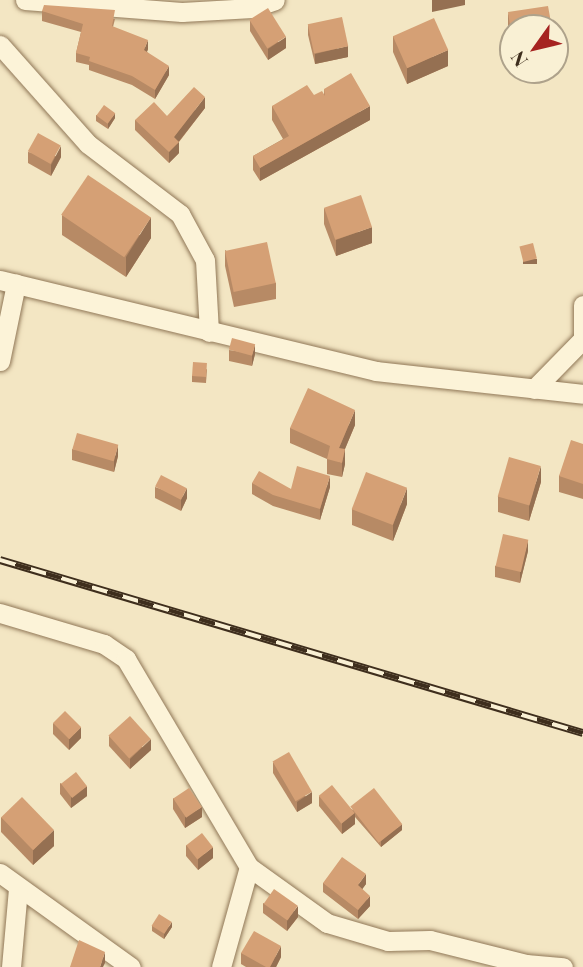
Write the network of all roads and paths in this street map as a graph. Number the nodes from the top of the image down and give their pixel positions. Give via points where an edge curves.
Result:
1 (25, 0) edge
2 (275, 0) edge
3 (109, 5) edge
4 (0, 45) edge
5 (8, 282) edge
6 (583, 305) edge
7 (209, 332) junction
8 (583, 338) edge
9 (0, 361) edge
10 (534, 390) junction
11 (583, 394) edge
12 (0, 612) edge
13 (249, 867) junction
14 (0, 873) edge
15 (18, 888) junction
16 (11, 967) edge
17 (131, 967) edge
18 (221, 967) edge
19 (563, 967) edge

1 - 3 street
2 - 3 street via 229,11
4 - 7 street via 88,144 180,214 205,260
5 - 7 street
5 - 9 street
6 - 8 street
7 - 10 street via 376,371
8 - 10 street
10 - 11 street
12 - 13 street via 104,644 126,659
13 - 18 street
13 - 19 street via 327,923 352,934 388,942 430,940 526,964
14 - 15 street
15 - 16 street
15 - 17 street

